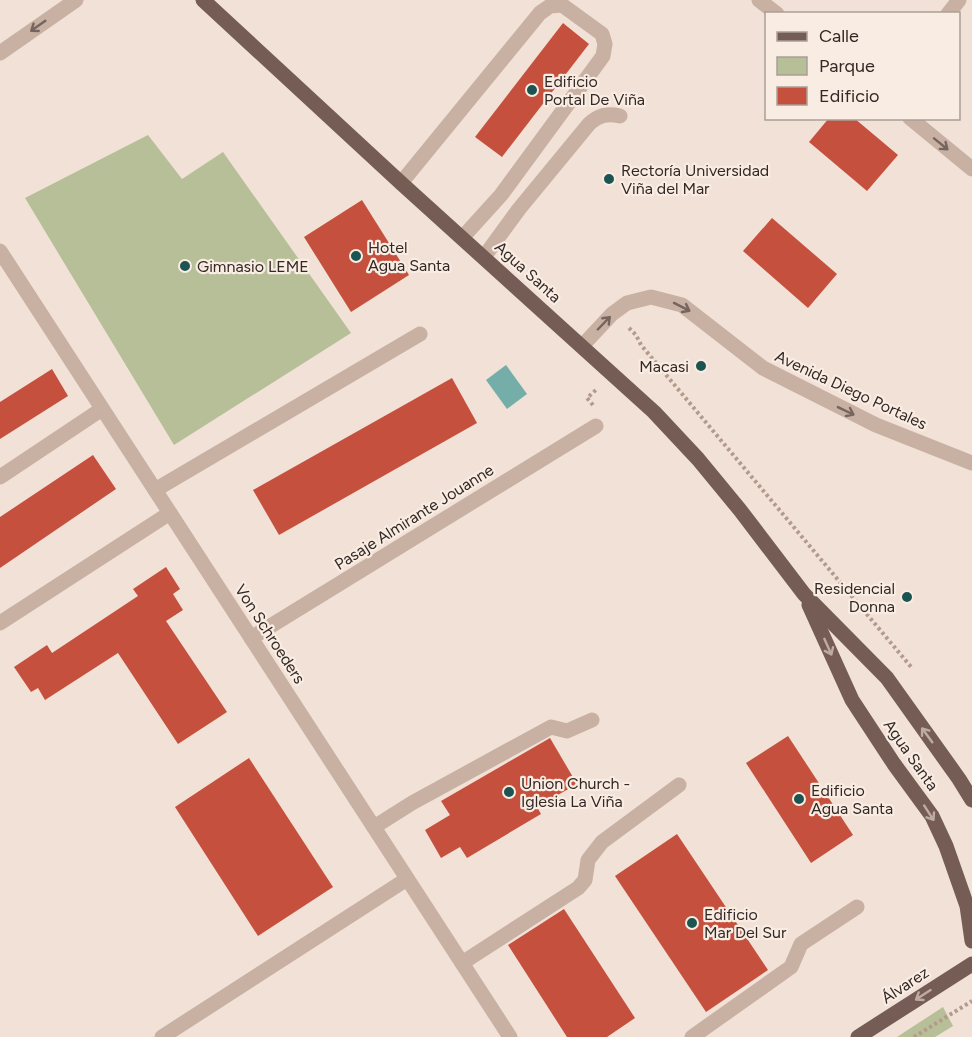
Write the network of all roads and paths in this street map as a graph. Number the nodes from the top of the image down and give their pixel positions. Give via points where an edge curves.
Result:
1 (76, 0) edge
2 (203, 0) edge
3 (759, 0) edge
4 (959, 0) edge
5 (774, 12) edge
6 (950, 12) edge
7 (0, 53) edge
8 (620, 116) dead end
9 (912, 120) edge
10 (972, 169) edge
11 (401, 183) junction
12 (462, 238) junction
13 (0, 251) edge
14 (484, 258) junction
15 (612, 314) junction
16 (420, 334) dead end
17 (582, 345) junction
18 (603, 385) dead end
19 (594, 406) dead end
20 (102, 409) junction
21 (596, 426) dead end
22 (972, 463) edge
23 (0, 477) edge
24 (155, 490) junction
25 (170, 513) junction
26 (804, 594) junction
27 (0, 623) edge
28 (251, 638) junction
29 (913, 670) dead end
30 (592, 720) dead end
31 (679, 785) dead end
32 (972, 800) edge
33 (374, 827) junction
34 (407, 879) junction
35 (857, 907) dead end
36 (972, 941) edge
37 (462, 963) junction
38 (972, 964) edge
39 (972, 1001) edge
40 (162, 1037) edge
41 (510, 1037) edge
42 (692, 1037) edge
43 (858, 1037) edge
44 (914, 1037) edge

1 -> 7 street
2 - 11 main road, Agua Santa
3 - 5 street
4 - 6 street
8 - 14 street via 601,116 589,124
9 -> 10 street
11 - 12 main road, Agua Santa
11 - 12 street via 540,13 562,4 602,34 603,56 501,195
12 - 14 main road, Agua Santa
13 - 20 street, Von Schroeders
14 - 17 main road, Agua Santa
17 -> 15 street
15 -> 22 street, Avenida Diego Portales via 627,303 651,297 682,305 763,368 876,425
15 - 29 path via 636,335
16 - 24 street
17 - 26 main road, Agua Santa via 698,459
18 - 19 path via 587,398
20 - 23 street
20 - 24 street, Von Schroeders
21 - 28 street, Pasaje Almirante Jouanne
24 - 25 street, Von Schroeders
25 - 27 street
25 - 28 street, Von Schroeders
32 -> 26 main road, Agua Santa via 886,678
26 -> 36 main road, Agua Santa via 852,700 932,816 967,906
28 - 33 street, Von Schroeders
30 - 33 street via 572,730 551,727 412,802
31 - 37 street via 594,849 585,880 578,888
33 - 34 street, Von Schroeders
34 - 37 street, Von Schroeders
34 - 40 street
35 - 42 street via 801,944 791,967
37 - 41 street, Von Schroeders
38 -> 43 main road, Álvarez
39 - 44 path

